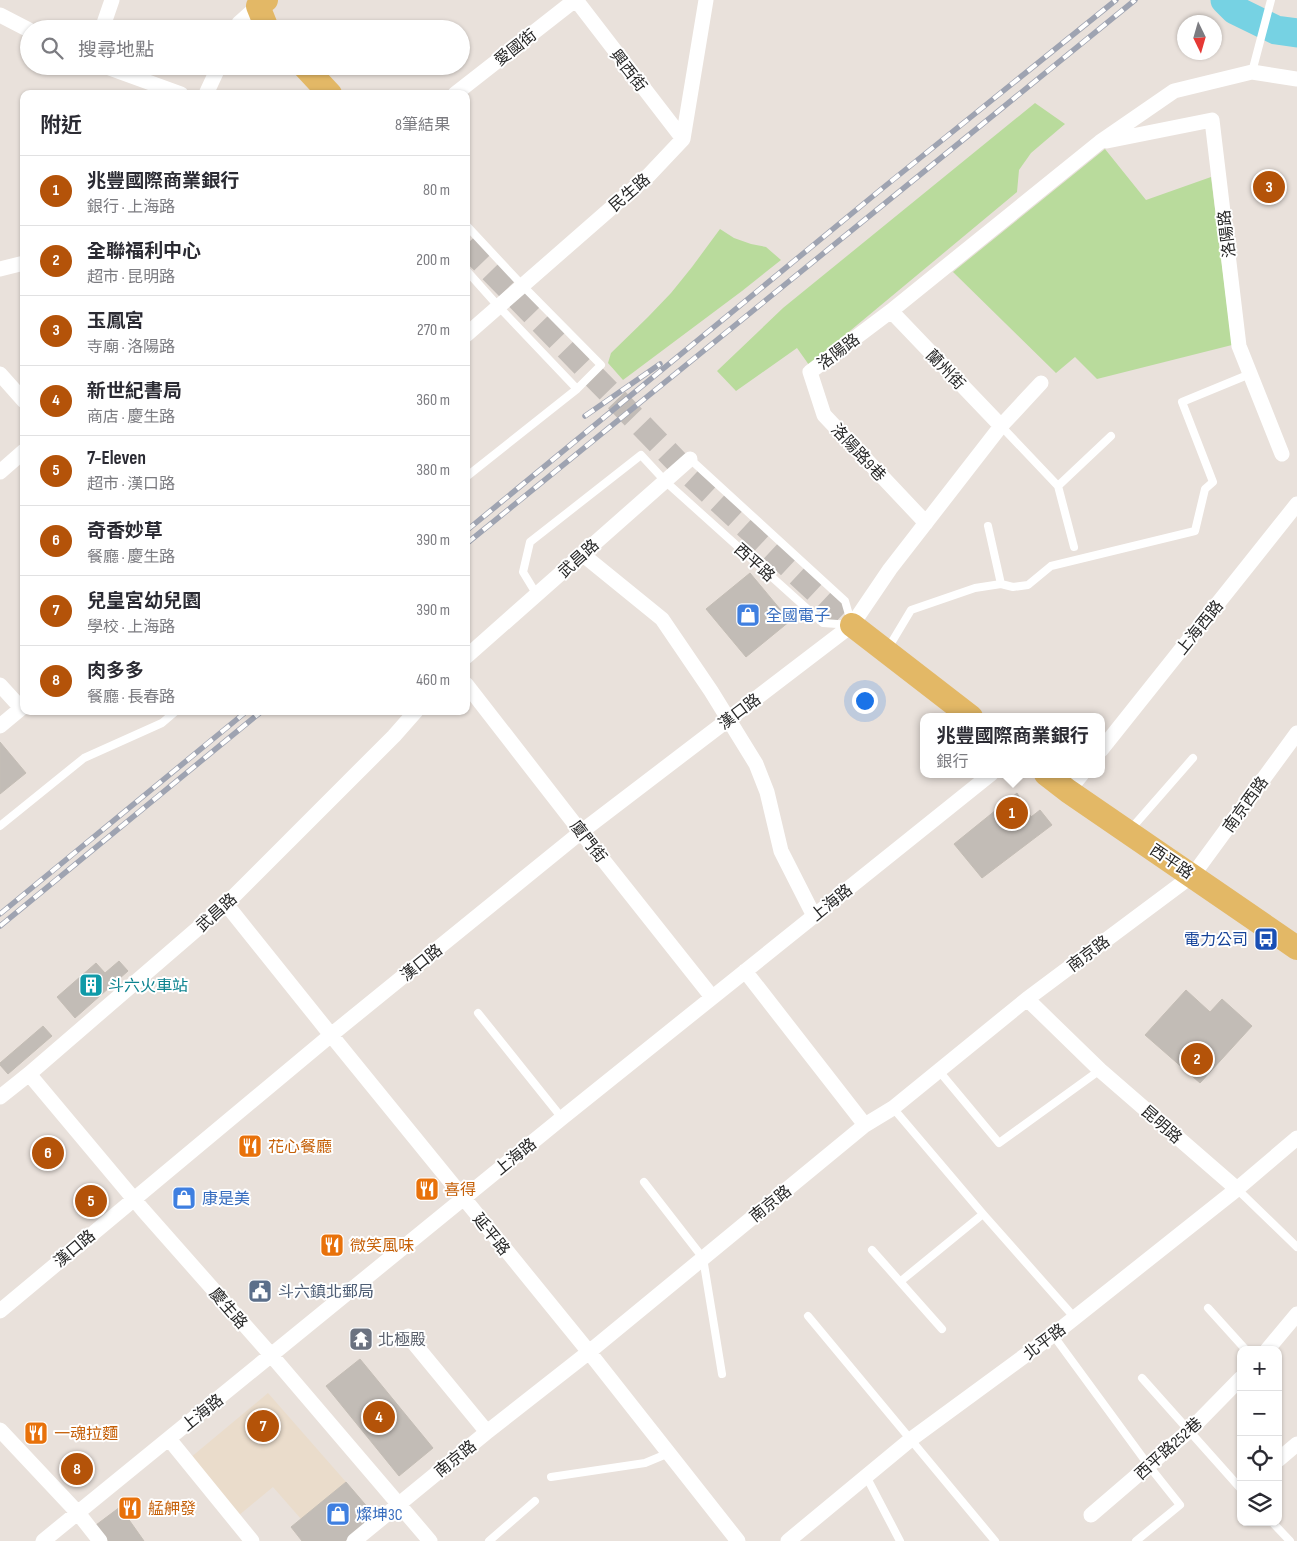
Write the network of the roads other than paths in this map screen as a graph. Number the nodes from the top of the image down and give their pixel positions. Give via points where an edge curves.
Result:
1 (112, 0) edge
2 (575, 0) edge
3 (706, 0) edge
4 (1271, 0) edge
5 (262, 3) edge
6 (0, 15) edge
7 (105, 20) edge
8 (242, 20) edge
9 (265, 20) edge
10 (20, 25) edge
11 (1252, 72) junction
12 (129, 75) edge
13 (215, 75) edge
14 (312, 75) edge
15 (1297, 80) edge
16 (170, 90) edge
17 (208, 90) edge
18 (326, 90) edge
19 (460, 90) edge
20 (683, 140) junction
21 (1100, 142) junction
22 (470, 229) edge
23 (20, 264) edge
24 (0, 270) edge
25 (470, 274) edge
26 (522, 286) junction
27 (499, 307) junction
28 (891, 311) junction
29 (470, 332) edge
30 (810, 372) joint
31 (0, 374) edge
32 (1250, 374) junction
33 (1041, 384) dead end
34 (577, 389) junction
35 (20, 396) edge
36 (1001, 426) junction
37 (1111, 436) dead end
38 (20, 454) edge
39 (1282, 454) dead end
40 (690, 459) joint
41 (0, 472) edge
42 (470, 474) edge
43 (666, 482) junction
44 (1058, 486) junction
45 (1297, 504) edge
46 (926, 523) junction
47 (988, 526) dead end
48 (1074, 547) dead end
49 (582, 554) junction
50 (1001, 584) junction
51 (537, 595) junction
52 (852, 625) junction
53 (887, 652) junction
54 (470, 654) edge
55 (0, 685) edge
56 (470, 689) edge
57 (20, 705) edge
58 (20, 709) edge
59 (966, 713) edge
60 (171, 715) edge
61 (412, 715) edge
62 (728, 720) junction
63 (0, 726) edge
64 (1297, 733) edge
65 (1105, 745) edge
66 (1193, 758) dead end
67 (985, 778) edge
68 (1059, 778) edge
69 (1075, 783) edge
70 (0, 826) edge
71 (581, 832) junction
72 (1129, 832) junction
73 (1192, 875) junction
74 (226, 904) junction
75 (814, 916) junction
76 (1294, 942) edge
77 (745, 971) junction
78 (712, 997) junction
79 (1027, 999) junction
80 (478, 1013) dead end
81 (331, 1035) junction
82 (1100, 1070) junction
83 (939, 1071) junction
84 (29, 1074) junction
85 (0, 1097) edge
86 (893, 1108) junction
87 (562, 1118) junction
88 (865, 1125) junction
89 (1297, 1138) edge
90 (644, 1182) dead end
91 (1237, 1189) junction
92 (464, 1198) junction
93 (134, 1199) junction
94 (983, 1214) junction
95 (1297, 1248) edge
96 (872, 1250) dead end
97 (703, 1258) junction
98 (901, 1282) junction
99 (1208, 1308) dead end
100 (0, 1311) edge
101 (1297, 1314) edge
102 (808, 1316) dead end
103 (1074, 1317) junction
104 (942, 1329) dead end
105 (1054, 1335) junction
106 (408, 1336) dead end
107 (1242, 1346) edge
108 (1270, 1346) edge
109 (588, 1352) junction
110 (272, 1356) junction
111 (722, 1374) dead end
112 (1142, 1378) dead end
113 (1237, 1382) edge
114 (0, 1430) edge
115 (1190, 1430) junction
116 (488, 1432) junction
117 (169, 1439) junction
118 (910, 1440) junction
119 (1297, 1444) edge
120 (669, 1453) junction
121 (1282, 1457) edge
122 (1149, 1466) junction
123 (866, 1476) junction
124 (551, 1477) dead end
125 (1237, 1484) edge
126 (535, 1501) dead end
127 (399, 1505) junction
128 (78, 1513) junction
129 (1091, 1515) dead end
130 (1276, 1526) edge
131 (43, 1541) edge
132 (100, 1541) edge
133 (252, 1541) edge
134 (354, 1541) edge
135 (430, 1541) edge
136 (489, 1541) edge
137 (738, 1541) edge
138 (788, 1541) edge
139 (900, 1541) edge
140 (996, 1541) edge
141 (1136, 1541) edge
142 (1290, 1541) edge

1 - 7 street
2 - 19 street, 愛國街
2 - 20 street, 興西街
3 - 20 street
4 - 11 lane
5 - 8 street
5 - 9 main road
6 - 10 street
11 - 15 street, 洛陽路
11 - 21 street, 洛陽路 via 1174,91
12 - 16 street
13 - 17 street
14 - 18 main road
20 - 26 street, 民生路 via 649,175
21 - 28 street, 洛陽路
21 - 32 street, 洛陽路 via 1212,120 1239,346
22 - 26 lane
23 - 24 street
25 - 27 lane
26 - 27 street, 民生路
26 - 34 lane via 601,365
27 - 29 street, 民生路
27 - 34 lane
28 - 30 street, 洛陽路
28 - 36 street, 蘭州街
30 - 46 street, 洛陽路9巷 via 824,415
31 - 35 street
32 - 39 street, 洛陽路
32 - 50 lane via 1182,402 1213,482 1205,489 1195,532 1051,566 1028,585 1013,587
33 - 36 street
34 - 42 lane
36 - 44 lane
36 - 46 street
37 - 44 lane
38 - 41 street
40 - 43 street, 武昌路
40 - 52 lane, 西平路 via 845,601
43 - 49 street, 武昌路
43 - 51 lane, 西平路 via 641,455 530,542 523,572
43 - 52 lane, 西平路 via 823,623
44 - 48 lane
45 - 65 street, 上海西路
46 - 52 street
47 - 50 lane
49 - 51 street, 武昌路
49 - 62 street via 662,619
50 - 53 lane via 976,588 911,610
51 - 54 street, 武昌路
52 - 53 main road
52 - 62 street, 漢口路
53 - 59 main road
55 - 57 street
56 - 71 street, 廈門街
58 - 63 street
60 - 70 lane via 162,723 84,758
61 - 74 street, 武昌路
62 - 71 street, 漢口路
62 - 75 street via 756,764 767,792 781,851
64 - 73 street, 南京西路
66 - 72 lane
67 - 75 street, 上海路
68 - 69 main road, 西平路
69 - 72 main road, 西平路
71 - 78 street, 廈門街
71 - 81 street, 漢口路
72 - 73 main road, 西平路
73 - 76 main road, 西平路
73 - 79 street, 南京路
74 - 81 street, 延平路
74 - 84 street, 武昌路
75 - 77 street, 上海路
77 - 78 street, 上海路
77 - 88 street
78 - 87 street, 上海路
79 - 82 street, 昆明路
79 - 83 street, 南京路
80 - 87 lane
81 - 92 street, 延平路
81 - 93 street, 漢口路
82 - 83 lane via 999,1143
82 - 91 street, 昆明路
83 - 86 street, 南京路
84 - 85 street, 武昌路
84 - 93 street, 慶生路
86 - 88 street, 南京路
86 - 94 lane
87 - 92 street, 上海路
88 - 97 street, 南京路
89 - 91 street, 北平路
90 - 97 lane
91 - 95 lane, 昆明路
91 - 103 street, 北平路
92 - 109 street, 延平路
92 - 110 street, 上海路
93 - 100 street, 漢口路
93 - 110 street, 慶生路
94 - 98 lane
94 - 103 lane
96 - 98 lane
97 - 109 street, 南京路
97 - 111 lane
98 - 104 lane
99 - 107 lane
101 - 108 street
102 - 118 lane
103 - 105 street, 北平路
105 - 118 street, 北平路
105 - 122 lane
106 - 116 street
109 - 116 street, 南京路
109 - 120 street, 延平路
110 - 117 street, 上海路
110 - 127 street, 慶生路
112 - 115 lane
113 - 115 street, 西平路252巷
114 - 128 street
115 - 122 street, 西平路252巷
115 - 125 lane
116 - 127 street, 南京路
117 - 128 street, 上海路
117 - 133 street
118 - 123 street, 北平路
118 - 140 lane
119 - 121 street
120 - 124 lane via 645,1464
120 - 137 street, 延平路
122 - 129 street, 西平路252巷
122 - 141 lane via 1180,1505
123 - 138 street, 北平路
123 - 139 lane
126 - 136 lane
127 - 134 street, 南京路
127 - 135 street, 慶生路
128 - 131 street, 上海路
128 - 132 street
130 - 142 lane

